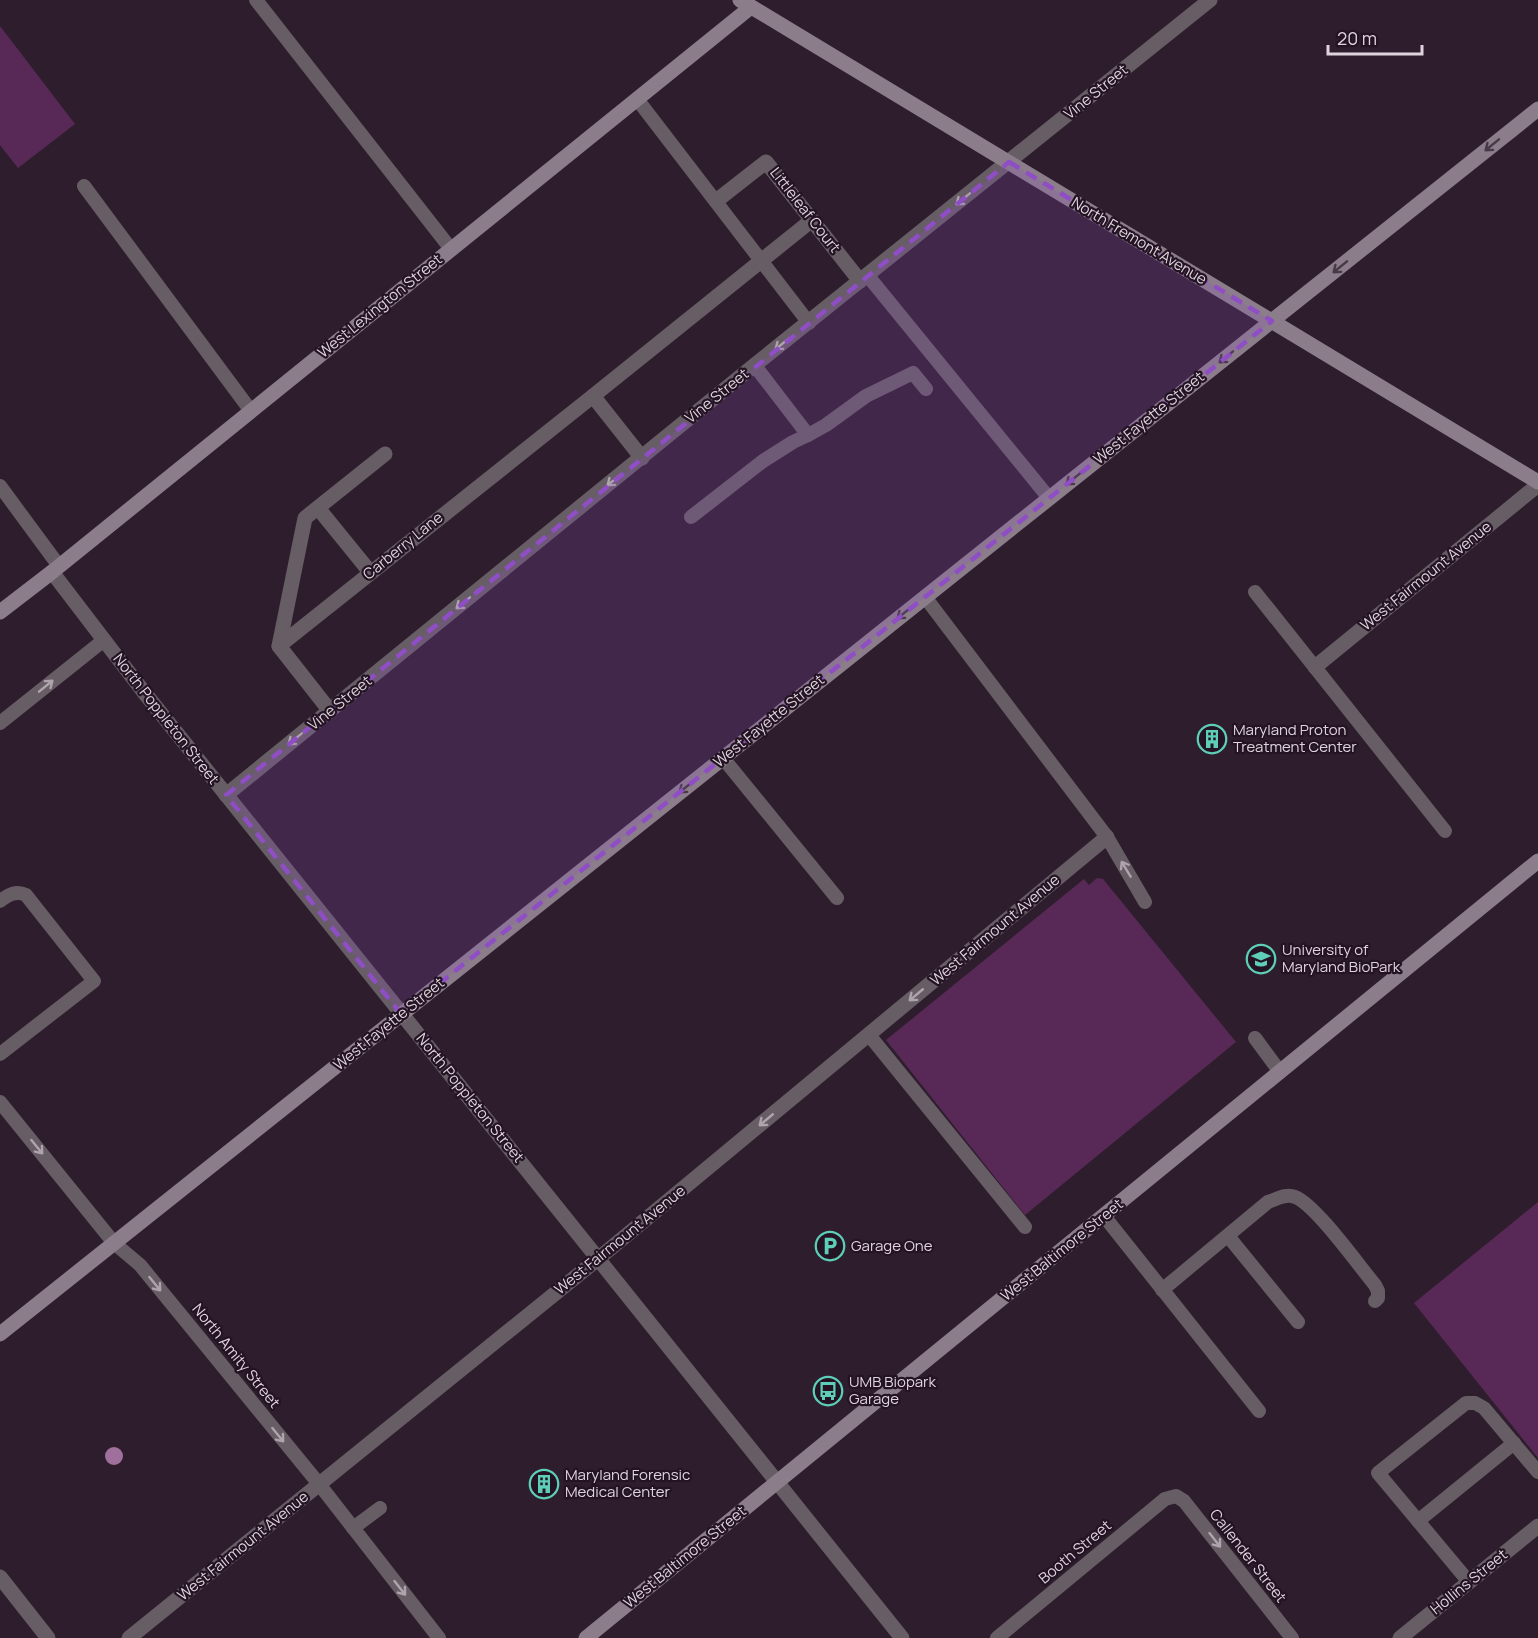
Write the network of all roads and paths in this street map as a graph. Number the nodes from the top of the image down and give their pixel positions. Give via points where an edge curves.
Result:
1 (256, 0) edge
2 (1210, 0) edge
3 (750, 2) edge
4 (637, 99) junction
5 (1538, 109) edge
6 (1009, 162) junction
7 (84, 186) dead end
8 (716, 201) junction
9 (812, 220) junction
10 (451, 249) junction
11 (762, 261) junction
12 (864, 278) junction
13 (1272, 321) junction
14 (809, 322) junction
15 (755, 366) junction
16 (926, 389) dead end
17 (593, 396) junction
18 (251, 411) junction
19 (808, 435) junction
20 (386, 454) dead end
21 (642, 458) junction
22 (1538, 483) edge
23 (0, 486) edge
24 (1049, 498) junction
25 (318, 508) junction
26 (691, 517) dead end
27 (55, 569) junction
28 (370, 572) junction
29 (1255, 592) dead end
30 (925, 597) junction
31 (0, 612) edge
32 (104, 640) junction
33 (279, 646) junction
34 (1315, 667) junction
35 (330, 711) junction
36 (0, 723) edge
37 (723, 758) junction
38 (226, 795) junction
39 (1445, 831) dead end
40 (1107, 837) junction
41 (1538, 861) edge
42 (837, 898) dead end
43 (0, 902) edge
44 (1145, 902) dead end
45 (401, 1014) junction
46 (868, 1035) junction
47 (1255, 1038) dead end
48 (0, 1054) edge
49 (1280, 1072) junction
50 (0, 1102) edge
51 (1104, 1216) junction
52 (1025, 1227) dead end
53 (1228, 1236) junction
54 (114, 1243) junction
55 (599, 1258) junction
56 (1162, 1290) junction
57 (1375, 1301) dead end
58 (1298, 1322) dead end
59 (0, 1334) edge
60 (1259, 1411) dead end
61 (1514, 1443) junction
62 (1538, 1472) edge
63 (777, 1483) junction
64 (319, 1484) junction
65 (1176, 1496) joint
66 (380, 1508) dead end
67 (1418, 1521) junction
68 (1538, 1526) edge
69 (353, 1528) junction
70 (0, 1577) edge
71 (1469, 1582) junction
72 (48, 1638) edge
73 (129, 1638) edge
74 (439, 1638) edge
75 (586, 1638) edge
76 (902, 1638) edge
77 (997, 1638) edge
78 (1292, 1638) edge
79 (1400, 1638) edge

1 - 10 lane
2 - 6 street, Vine Street
3 - 4 street, West Lexington Street
3 - 6 street, North Fremont Avenue
4 - 8 lane
4 - 10 street, West Lexington Street
5 -> 13 street, West Fayette Street
6 -> 12 street, Vine Street
6 - 13 street, North Fremont Avenue
7 - 18 lane
8 - 9 street, Littleleaf Court via 766,162
8 - 11 lane
9 - 11 street, Carberry Lane
9 - 12 street, Littleleaf Court
10 - 18 street, West Lexington Street
11 - 14 lane
11 - 17 street, Carberry Lane
12 - 14 street, Vine Street
12 - 24 lane
13 - 22 street, North Fremont Avenue
13 -> 24 street, West Fayette Street
14 -> 15 street, Vine Street
15 - 19 lane
15 - 21 street, Vine Street
16 - 19 lane via 913,374 866,396
17 - 21 street
17 - 28 street, Carberry Lane
18 - 27 street, West Lexington Street
19 - 26 lane via 763,461
20 - 25 street
21 -> 35 street, Vine Street
22 - 34 street, West Fairmount Avenue
23 - 27 lane
24 - 30 street, West Fayette Street
25 - 28 street
25 - 33 street via 305,518
27 - 31 street, West Lexington Street
27 - 32 street, North Poppleton Street
28 - 33 street, Carberry Lane
29 - 34 lane
30 -> 37 street, West Fayette Street
30 - 40 lane
36 -> 32 lane
32 - 38 street, North Poppleton Street
33 - 35 street
34 - 39 lane
35 -> 38 street, Vine Street
37 - 42 lane
37 -> 45 street, West Fayette Street
38 - 45 street, North Poppleton Street
44 -> 40 lane
40 -> 46 street, West Fairmount Avenue
41 - 49 street, West Baltimore Street
43 - 48 lane via 13,894 26,895 94,981
45 - 54 street, West Fayette Street
45 - 55 street, North Poppleton Street
46 - 52 lane
46 -> 55 street, West Fairmount Avenue
47 - 49 lane
49 - 51 street, West Baltimore Street
50 -> 54 lane, North Amity Street
51 - 56 lane
51 - 63 street, West Baltimore Street
53 - 56 lane
53 - 57 lane via 1268,1202 1294,1196 1316,1213 1375,1285
53 - 58 lane
54 - 59 street, West Fayette Street
54 -> 64 lane, North Amity Street via 140,1265
55 - 63 street, North Poppleton Street
55 - 64 street, West Fairmount Avenue
56 - 60 lane
61 - 62 lane
61 - 67 lane
61 - 67 lane via 1484,1408 1466,1403 1378,1473
63 - 75 street, West Baltimore Street
63 - 76 street, North Poppleton Street
64 - 69 lane, North Amity Street
64 - 73 street, West Fairmount Avenue
65 - 77 lane, Booth Street via 1165,1499
65 -> 78 lane, Callender Street via 1184,1501
66 - 69 lane
67 - 71 lane
68 - 71 street, Hollins Street
69 -> 74 lane, North Amity Street
70 - 72 street
71 - 79 street, Hollins Street

